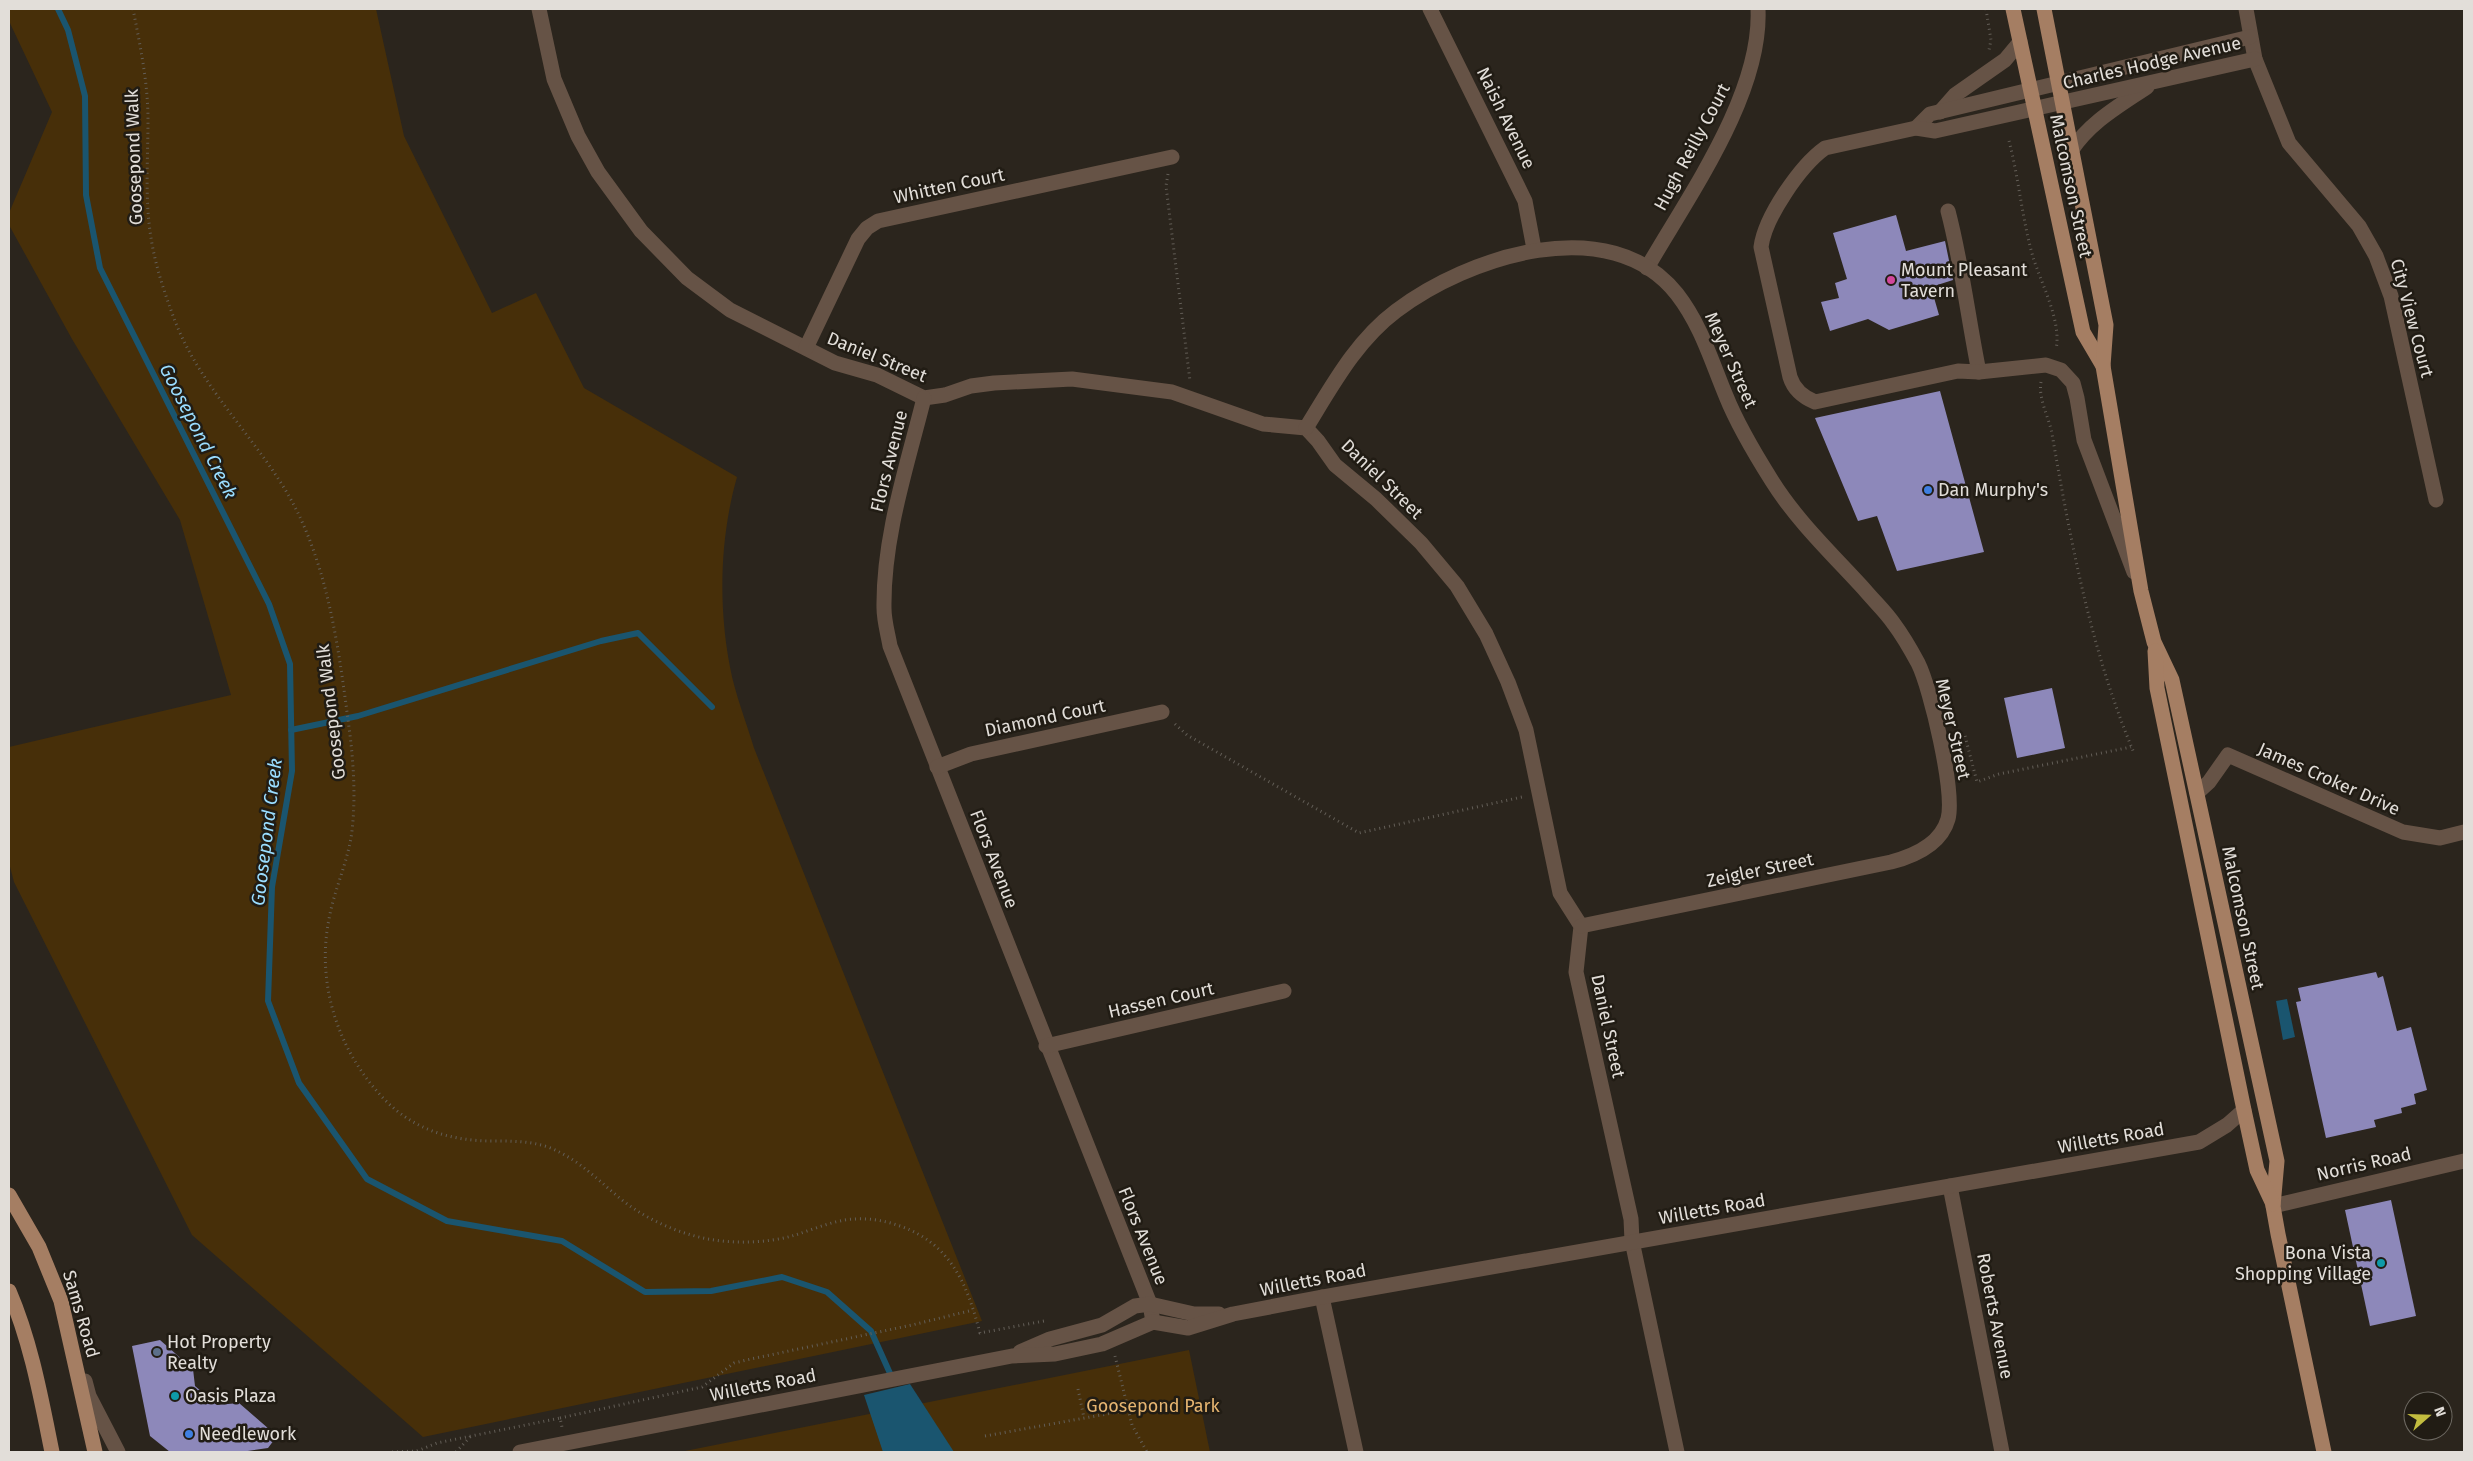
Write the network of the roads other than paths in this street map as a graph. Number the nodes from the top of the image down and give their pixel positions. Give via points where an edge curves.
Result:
1 (1430, 9) edge
2 (1758, 9) edge
3 (2013, 9) edge
4 (2044, 9) edge
5 (2246, 9) edge
6 (543, 10) edge
7 (2250, 37) junction
8 (2020, 42) junction
9 (2255, 59) junction
10 (2154, 82) junction
11 (2058, 83) junction
12 (2031, 90) junction
13 (2062, 103) junction
14 (2035, 109) junction
15 (1940, 112) junction
16 (1916, 128) junction
17 (2071, 151) junction
18 (1172, 157) road end
19 (1948, 211) dead end
20 (1534, 250) junction
21 (1647, 268) junction
22 (806, 348) junction
23 (2104, 366) junction
24 (1979, 372) junction
25 (924, 398) junction
26 (1306, 428) junction
27 (2436, 500) dead end
28 (2141, 591) junction
29 (2154, 642) junction
30 (1162, 712) road end
31 (937, 767) junction
32 (2197, 793) junction
33 (2464, 832) edge
34 (1940, 834) joint
35 (1581, 926) junction
36 (1284, 991) dead end
37 (1046, 1046) junction
38 (2244, 1110) junction
39 (2464, 1161) edge
40 (1950, 1186) junction
41 (9, 1195) edge
42 (2273, 1206) junction
43 (1632, 1242) junction
44 (9, 1291) edge
45 (1322, 1296) junction
46 (61, 1301) junction
47 (1150, 1304) junction
48 (1232, 1314) junction
49 (1153, 1322) junction
50 (1012, 1356) junction
51 (52, 1452) edge
52 (95, 1452) edge
53 (118, 1452) edge
54 (520, 1452) edge
55 (1356, 1452) edge
56 (1676, 1452) edge
57 (2002, 1452) edge
58 (2324, 1452) edge

1 - 20 street, Naish Avenue via 1515,177 1525,201
2 - 21 street, Hugh Reilly Court via 1756,47 1748,81 1728,127
3 - 8 main road, Malcomson Street
4 - 11 main road, Malcomson Street
5 - 7 street, Charles Hodge Avenue
6 - 22 street, Daniel Street via 554,79 578,136 598,172 641,231 688,278 730,310
7 - 9 street, Charles Hodge Avenue
7 - 11 street, Charles Hodge Avenue
8 - 12 main road, Malcomson Street
8 - 15 street via 2005,60 1955,95
9 - 10 street, Charles Hodge Avenue
9 - 27 street, City View Court via 2289,143 2359,226 2376,256 2391,296
10 - 13 street, Charles Hodge Avenue
10 - 17 street via 2095,123 2083,133
11 - 12 street, Charles Hodge Avenue
11 - 13 main road, Malcomson Street
12 - 14 main road, Malcomson Street
12 - 15 street, Charles Hodge Avenue
13 - 14 street, Charles Hodge Avenue
13 - 17 main road, Malcomson Street
14 - 16 street, Charles Hodge Avenue via 1935,132
14 - 23 main road, Malcomson Street via 2083,332
15 - 16 street via 1930,114
16 - 24 street via 1825,148 1813,157 1763,232 1761,247 1790,377 1804,397 1816,402 1958,370
17 - 23 main road, Malcomson Street via 2106,325
18 - 22 street, Whitten Court via 878,221 866,228 858,239
19 - 24 street via 1966,286
20 - 21 street, Meyer Street via 1565,247 1600,250
20 - 26 street, Meyer Street via 1463,272 1395,311 1368,336 1348,361
21 - 34 street, Meyer Street via 1675,292 1700,328 1745,437 1785,502 1893,622 1919,665 1932,707 1950,803 1948,819
22 - 25 street, Daniel Street
23 - 28 main road, Malcomson Street
24 - 28 street via 2046,365 2061,370 2073,383 2084,440
25 - 26 street, Daniel Street via 994,383 1072,379 1164,391 1263,424
25 - 31 street, Flors Avenue via 894,518 885,569 884,611 890,646
26 - 35 street, Daniel Street via 1335,465 1421,543 1457,586 1486,634 1526,730 1560,893
28 - 29 main road, Malcomson Street
29 - 32 main road, Malcomson Street via 2172,680
29 - 38 main road, Malcomson Street via 2157,688
30 - 31 street, Diamond Court via 971,754
31 - 37 street, Flors Avenue
32 - 33 street, James Croker Drive via 2228,755 2403,832 2440,838
32 - 42 main road, Malcomson Street via 2277,1161
34 - 35 street, Zeigler Street via 1919,852 1906,858
35 - 43 street, Daniel Street via 1576,972 1631,1219
36 - 37 street, Hassen Court
37 - 47 street, Flors Avenue
38 - 40 street, Willetts Road via 2199,1142
38 - 42 main road, Malcomson Street via 2257,1170
39 - 42 street, Norris Road
40 - 43 street, Willetts Road
40 - 57 street, Roberts Avenue
41 - 46 main road, Sams Road via 39,1247
42 - 58 main road, Malcomson Street
43 - 45 street, Willetts Road
43 - 56 street, Daniel Street
44 - 51 main road via 19,1315 38,1386
45 - 48 street, Willetts Road
45 - 55 street
46 - 52 main road, Sams Road
46 - 53 street via 89,1396
47 - 48 street, Willetts Road via 1194,1314
47 - 49 street, Flors Avenue
47 - 50 street, Willetts Road via 1136,1306 1102,1325 1050,1339
48 - 49 street, Willetts Road via 1188,1328
49 - 50 street, Willetts Road via 1102,1344 1055,1354
50 - 54 street, Willetts Road

